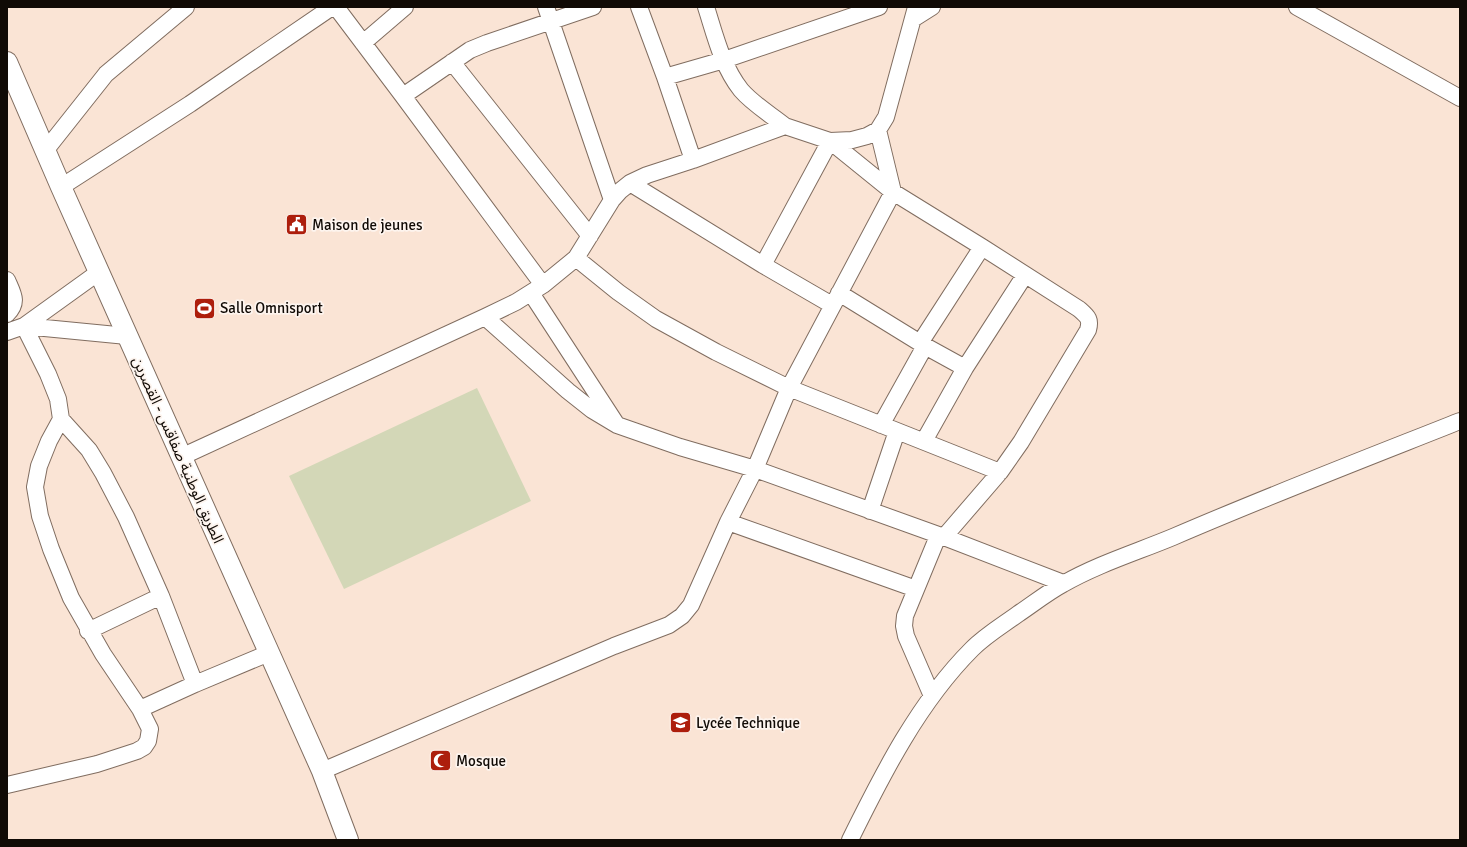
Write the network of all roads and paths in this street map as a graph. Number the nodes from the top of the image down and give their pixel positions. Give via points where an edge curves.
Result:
1 (186, 7) edge
2 (332, 7) edge
3 (336, 7) edge
4 (405, 7) edge
5 (593, 7) edge
6 (639, 7) edge
7 (706, 7) edge
8 (879, 7) edge
9 (932, 7) edge
10 (1297, 7) edge
11 (915, 13) edge
12 (548, 14) edge
13 (363, 43) junction
14 (724, 60) junction
15 (452, 62) junction
16 (7, 63) edge
17 (665, 77) junction
18 (403, 96) junction
19 (1460, 98) edge
20 (785, 126) junction
21 (878, 130) junction
22 (830, 140) junction
23 (45, 150) junction
24 (693, 160) junction
25 (630, 183) junction
26 (61, 187) junction
27 (893, 192) junction
28 (612, 200) junction
29 (590, 236) junction
30 (982, 247) junction
31 (576, 258) junction
32 (763, 265) junction
33 (100, 272) junction
34 (1025, 275) junction
35 (7, 280) edge
36 (537, 289) junction
37 (836, 299) junction
38 (7, 314) edge
39 (485, 317) junction
40 (24, 326) junction
41 (7, 332) edge
42 (127, 336) junction
43 (922, 344) junction
44 (965, 368) junction
45 (789, 388) junction
46 (61, 419) junction
47 (1460, 421) edge
48 (617, 425) junction
49 (881, 425) junction
50 (898, 431) junction
51 (924, 441) junction
52 (181, 458) junction
53 (755, 469) junction
54 (1000, 472) junction
55 (870, 510) junction
56 (728, 522) junction
57 (941, 536) junction
58 (1063, 584) junction
59 (916, 589) junction
60 (161, 596) junction
61 (88, 631) junction
62 (269, 653) junction
63 (195, 684) junction
64 (932, 696) junction
65 (140, 709) junction
66 (322, 771) junction
67 (7, 785) edge
68 (348, 840) edge
69 (850, 840) edge

1 - 23 street via 106,74
2 - 26 street via 190,104
3 - 13 street
4 - 13 street
5 - 12 street
6 - 17 street
7 - 14 street
8 - 14 street
9 - 11 street
10 - 19 street
11 - 21 street via 886,117
12 - 15 street via 470,50
12 - 28 street
13 - 18 street
14 - 17 street
14 - 20 street via 751,100
15 - 18 street
15 - 29 street
16 - 23 main road, الطريق الوطنية صفاقس - القصرين
17 - 24 street
18 - 36 street
20 - 22 street
20 - 24 street
21 - 22 street via 852,140
21 - 27 street
22 - 27 street
22 - 32 street
23 - 26 main road, الطريق الوطنية صفاقس - القصرين
24 - 25 street
25 - 28 street
25 - 32 street
26 - 33 main road, الطريق الوطنية صفاقس - القصرين
27 - 30 street
27 - 37 street
28 - 29 street
29 - 31 street
30 - 34 street
30 - 43 street
31 - 36 street
31 - 45 street via 656,319
32 - 37 street
33 - 40 street
33 - 42 main road, الطريق الوطنية صفاقس - القصرين
34 - 44 street
34 - 54 street via 1079,309 1090,323 1021,442
35 - 38 street via 14,299 13,308
36 - 39 street
36 - 48 street
37 - 43 street
37 - 45 street
39 - 48 street via 568,391
39 - 52 street
40 - 41 street
40 - 42 street
40 - 46 street via 48,374
42 - 52 main road, الطريق الوطنية صفاقس - القصرين
43 - 44 street
43 - 49 street
44 - 51 street
45 - 49 street
45 - 53 street
46 - 60 street via 89,450 104,473
46 - 61 street via 39,466 35,487 40,516 51,549
47 - 58 street via 1274,494 1102,565
48 - 53 street
49 - 50 street
50 - 51 street
50 - 55 street
51 - 54 street
52 - 62 main road, الطريق الوطنية صفاقس - القصرين
53 - 55 street
53 - 56 street
54 - 57 street via 982,495
55 - 57 street
56 - 59 street
56 - 66 street via 691,606 669,625
57 - 58 street
57 - 59 street
58 - 64 street via 973,648
59 - 64 street via 905,616 904,626
60 - 61 street
60 - 63 street
61 - 65 street
62 - 63 street
62 - 66 main road, الطريق الوطنية صفاقس - القصرين
63 - 65 street
64 - 69 street via 896,754
65 - 67 street via 150,729 150,736 144,747 137,751 97,764
66 - 68 main road, الطريق الوطنية صفاقس - القصرين

